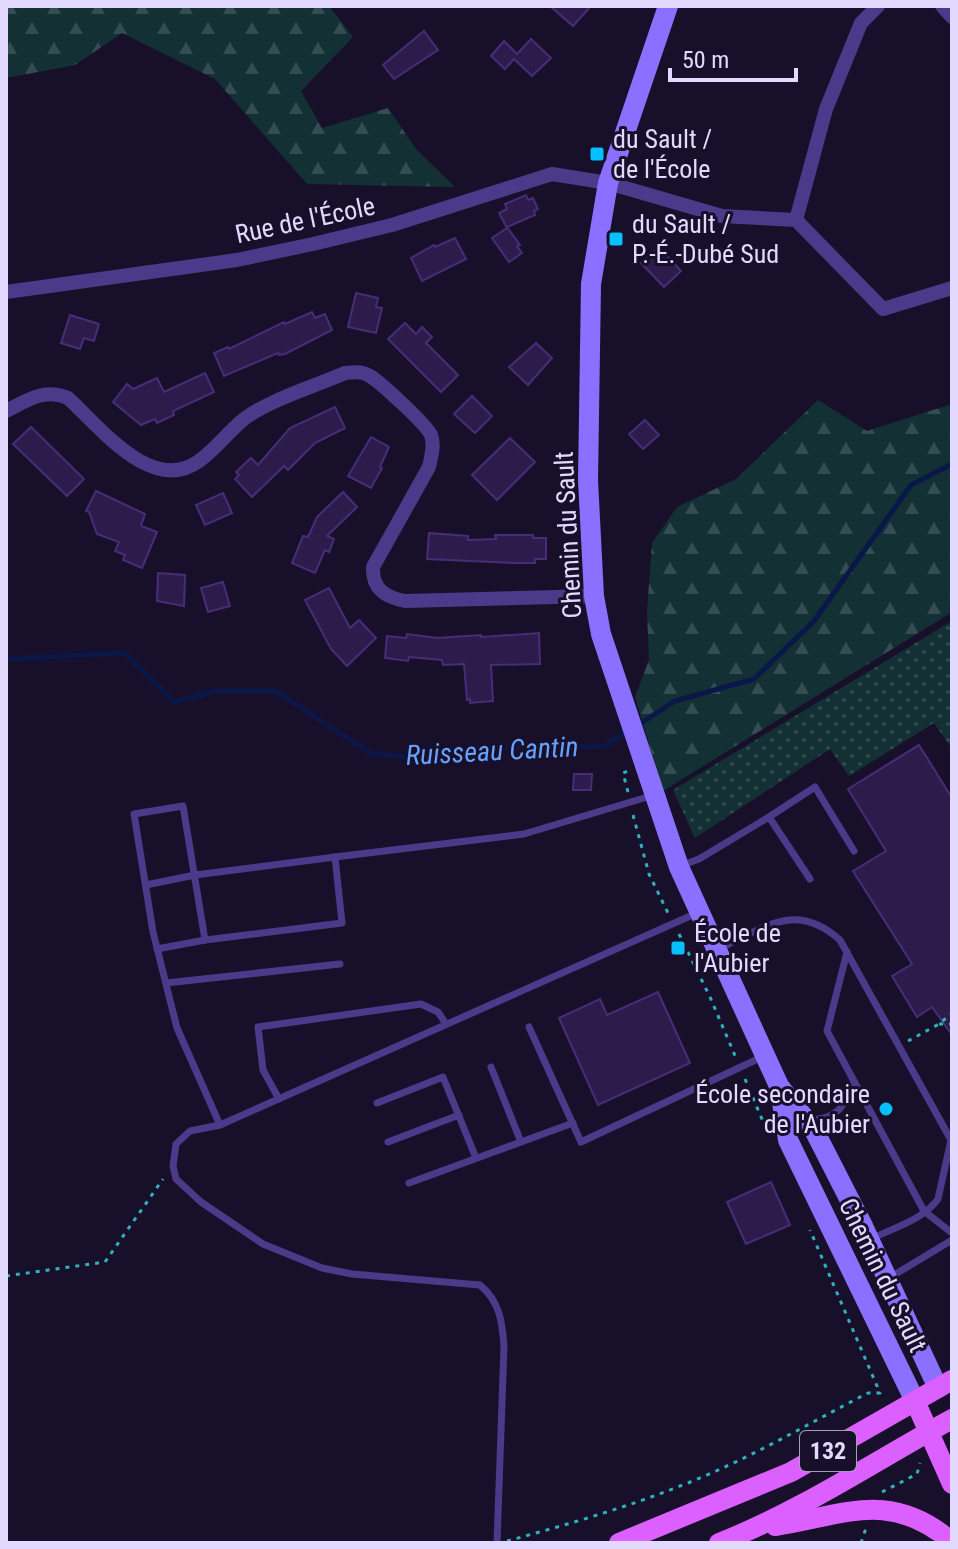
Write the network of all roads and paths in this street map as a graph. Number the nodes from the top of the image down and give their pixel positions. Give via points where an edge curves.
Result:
1 (668, 6) edge
2 (878, 6) edge
3 (942, 6) edge
4 (952, 17) edge
5 (608, 183) junction
6 (796, 220) junction
7 (952, 288) edge
8 (6, 292) edge
9 (6, 411) edge
10 (594, 596) junction
11 (644, 764) junction
12 (655, 795) junction
13 (630, 804) junction
14 (769, 817) junction
15 (854, 851) dead end
16 (335, 857) junction
17 (679, 867) junction
18 (195, 875) junction
19 (810, 879) dead end
20 (146, 885) junction
21 (700, 912) junction
22 (673, 922) junction
23 (205, 940) junction
24 (157, 949) junction
25 (717, 949) junction
26 (847, 952) junction
27 (340, 964) dead end
28 (166, 983) junction
29 (952, 1013) edge
30 (446, 1024) junction
31 (939, 1024) junction
32 (952, 1024) edge
33 (529, 1027) dead end
34 (918, 1035) dead end
35 (765, 1056) junction
36 (491, 1067) dead end
37 (740, 1068) junction
38 (854, 1082) junction
39 (779, 1086) junction
40 (279, 1099) junction
41 (377, 1103) dead end
42 (459, 1115) junction
43 (808, 1121) junction
44 (573, 1123) junction
45 (220, 1125) junction
46 (777, 1130) junction
47 (388, 1142) dead end
48 (521, 1142) junction
49 (476, 1158) junction
50 (173, 1166) junction
51 (409, 1183) dead end
52 (924, 1211) junction
53 (806, 1222) dead end
54 (952, 1233) edge
55 (869, 1240) junction
56 (952, 1240) edge
57 (6, 1276) edge
58 (887, 1279) junction
59 (945, 1384) edge
60 (915, 1401) junction
61 (952, 1417) edge
62 (930, 1431) junction
63 (920, 1463) dead end
64 (952, 1484) edge
65 (880, 1493) dead end
66 (868, 1523) dead end
67 (756, 1529) junction
68 (952, 1542) edge
69 (498, 1543) edge
70 (619, 1543) edge
71 (719, 1543) edge
72 (861, 1543) edge

1 - 5 street, Chemin du Sault
2 - 6 street via 861,23 826,109
3 - 4 street
5 - 6 street, Rue de l'École via 722,216
5 - 8 street, Rue de l'École via 552,174 313,244 237,260
5 - 10 street, Chemin du Sault via 591,284 588,480
6 - 7 street via 883,309
9 - 10 street via 42,393 56,393 135,459 168,472 200,461 255,413 345,373 369,375 431,435 433,452 373,567 372,579 381,592 405,601
10 - 11 street, Chemin du Sault via 601,634
11 - 12 street, Chemin du Sault
11 - 13 path via 623,773
12 - 13 lane
12 - 17 street, Chemin du Sault
13 - 16 lane via 524,834
13 - 22 path via 649,874
14 - 15 lane via 815,787
14 - 17 lane
14 - 19 lane
16 - 18 lane
16 - 23 lane via 342,923
17 - 21 street, Chemin du Sault
18 - 20 lane
18 - 20 lane via 183,806 134,814
18 - 23 lane
20 - 24 lane
21 - 22 lane
21 - 25 street, Chemin du Sault
22 - 30 lane
22 - 37 path
23 - 24 lane
24 - 28 lane
25 - 26 lane via 798,918 826,927
25 - 35 street, Chemin du Sault
26 - 38 lane via 827,1031
26 - 52 lane via 951,1140 938,1199
27 - 28 lane
28 - 45 lane via 177,1028
29 - 31 path
30 - 40 lane
30 - 40 lane via 438,1012 421,1004 258,1027 263,1070
31 - 32 path
31 - 34 path
33 - 44 lane
35 - 37 lane
35 - 39 street, Chemin du Sault
36 - 48 lane
37 - 44 lane via 581,1142
37 - 46 path
38 - 43 lane via 837,1112
38 - 52 lane
39 - 43 street, Chemin du Sault
39 - 46 street, Chemin du Sault
40 - 45 lane
41 - 42 lane via 443,1077
42 - 47 lane
42 - 49 lane
43 - 46 lane
43 - 55 street, Chemin du Sault
44 - 48 lane
45 - 50 lane via 190,1131 176,1144
46 - 60 street, Chemin du Sault via 788,1140
48 - 49 lane
49 - 51 lane
50 - 57 path via 105,1262
50 - 69 lane via 176,1179 201,1202 263,1244 322,1268 480,1285 493,1296 502,1316 504,1346
52 - 54 lane
52 - 55 lane
53 - 69 path via 880,1393 868,1393 712,1473 557,1528
55 - 58 street, Chemin du Sault
56 - 58 lane
58 - 59 street, Chemin du Sault
59 - 60 main road, 132
59 - 61 main road, Chemin du Sault
60 - 62 main road, Chemin du Sault
60 - 70 main road, 132 via 791,1472
61 - 62 main road, 132
62 - 64 main road, Chemin du Sault
62 - 67 main road, 132
63 - 65 path via 917,1474
66 - 72 path
67 - 68 main road via 872,1509 916,1518
67 - 71 main road, 132

